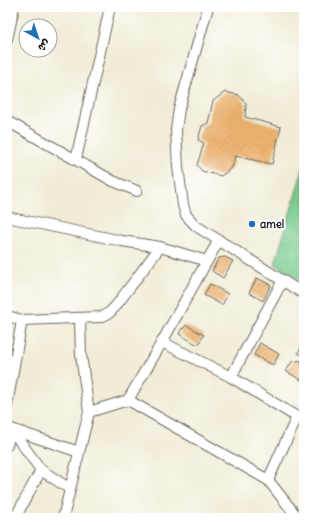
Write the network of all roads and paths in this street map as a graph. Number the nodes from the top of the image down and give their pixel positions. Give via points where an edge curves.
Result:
1 (14, 7) edge
2 (110, 7) edge
3 (208, 7) edge
4 (7, 40) edge
5 (7, 121) edge
6 (76, 159) junction
7 (137, 191) dead end
8 (7, 217) edge
9 (219, 240) junction
10 (160, 247) junction
11 (207, 261) junction
12 (283, 280) junction
13 (304, 294) edge
14 (7, 316) edge
15 (80, 319) junction
16 (22, 320) junction
17 (162, 342) junction
18 (232, 377) junction
19 (128, 400) junction
20 (7, 405) edge
21 (88, 412) junction
22 (300, 419) edge
23 (9, 428) edge
24 (7, 446) edge
25 (79, 452) junction
26 (41, 470) junction
27 (268, 480) junction
28 (70, 489) junction
29 (15, 518) edge
30 (63, 518) edge
31 (298, 518) edge

1 - 4 street
2 - 6 street
3 - 9 street via 179,109 176,130 182,205 190,220
5 - 6 street
6 - 7 street via 113,181
8 - 10 street
9 - 11 street
9 - 12 street
10 - 11 street
10 - 15 street via 109,313 101,317
11 - 17 street
12 - 13 street
12 - 18 street
14 - 16 street
15 - 16 street
15 - 21 street
16 - 20 street
17 - 18 street
17 - 19 street
18 - 22 street
19 - 21 street
19 - 27 street
21 - 25 street
22 - 27 street
23 - 24 street
23 - 25 street
23 - 26 street
25 - 28 street
26 - 28 street
26 - 29 street
27 - 31 street
28 - 30 street

